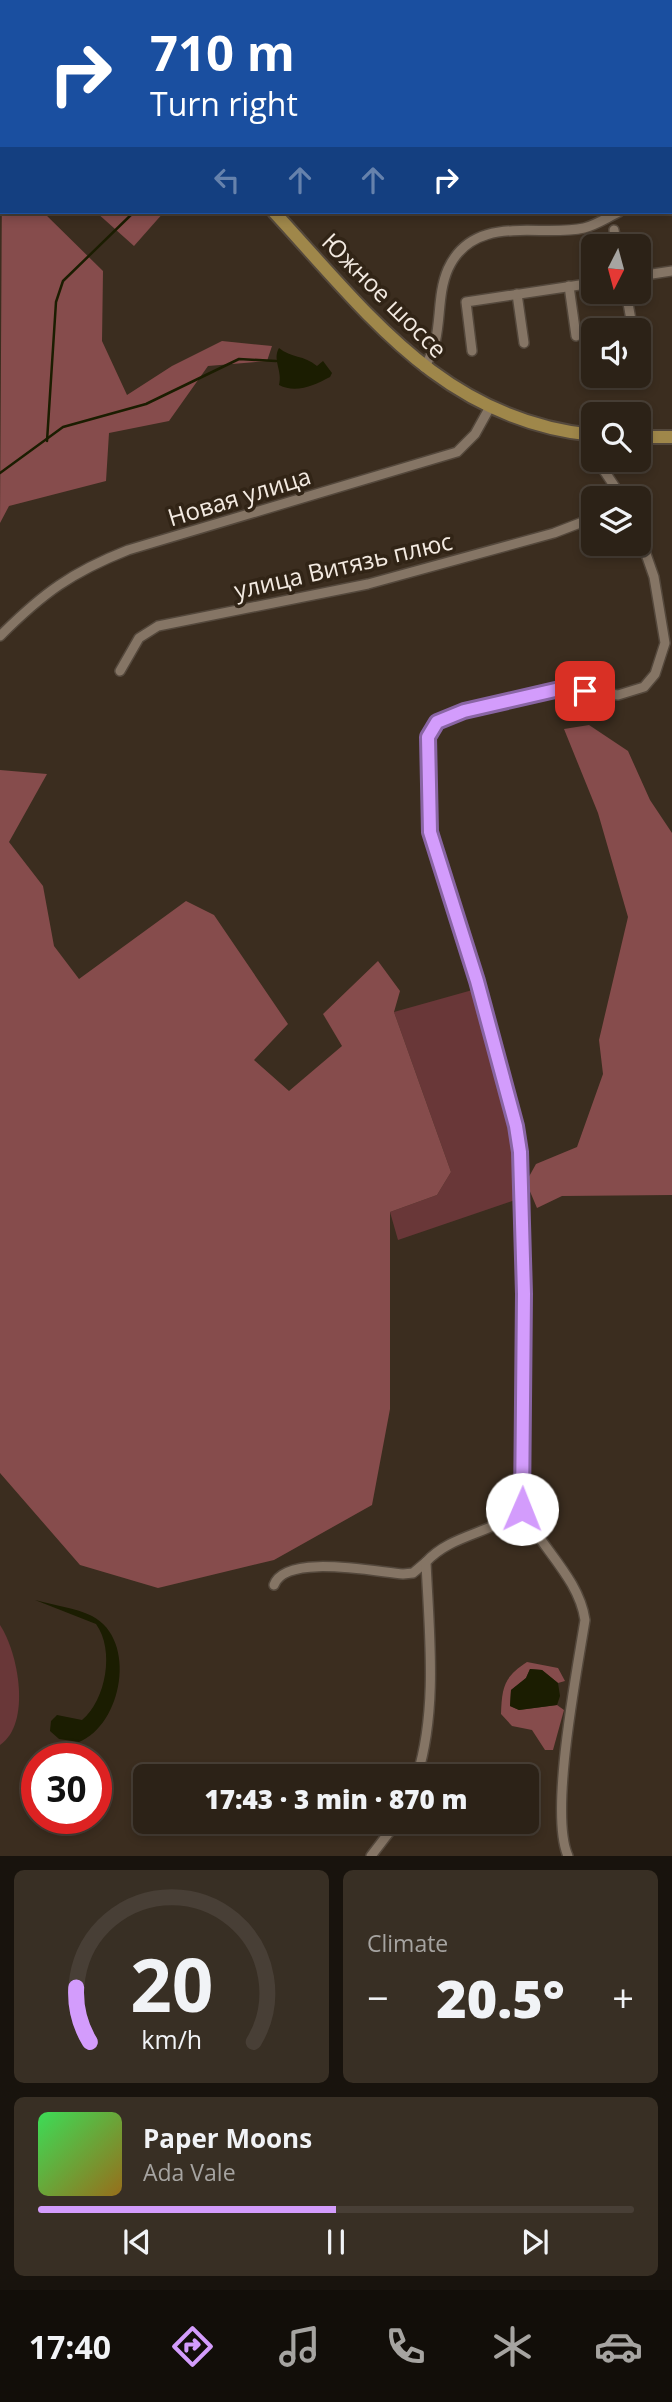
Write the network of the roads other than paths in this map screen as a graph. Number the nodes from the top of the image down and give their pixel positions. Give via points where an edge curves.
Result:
1 (276, 214) edge
2 (614, 214) edge
3 (614, 230) dead end
4 (615, 234) edge
5 (672, 271) edge
6 (651, 274) edge
7 (581, 284) edge
8 (569, 286) junction
9 (517, 294) junction
10 (576, 337) dead end
11 (524, 342) dead end
12 (472, 351) dead end
13 (424, 367) junction
14 (490, 407) junction
15 (581, 433) edge
16 (651, 437) edge
17 (672, 437) edge
18 (581, 523) edge
19 (646, 556) edge
20 (0, 636) edge
21 (120, 671) dead end
22 (522, 1509) junction
23 (426, 1562) junction
24 (274, 1585) dead end
25 (421, 1764) edge
26 (388, 1834) edge
27 (371, 1856) edge
28 (568, 1856) edge

1 - 13 main road, Южное шоссе
2 - 13 street via 586,228 484,236 460,252 448,269 434,352
3 - 4 street
5 - 6 street
7 - 8 street
8 - 9 street
8 - 10 street
9 - 11 street
9 - 12 street via 466,302
13 - 14 main road, Южное шоссе
14 - 15 main road, Южное шоссе via 537,425
14 - 20 street, Новая улица via 475,434 457,452 98,562 33,603
16 - 17 main road
18 - 21 street, улица Витязь плюс via 368,584 158,626 139,638
19 - 22 street via 662,610 666,643 658,667 644,687 618,695 564,688 476,708 444,717 428,737 430,832 477,981 520,1152
22 - 23 street via 497,1527 444,1546
22 - 28 street via 532,1531 580,1597 584,1613 560,1826
23 - 24 street via 404,1574 309,1566 281,1575
23 - 25 street via 428,1699
26 - 27 street

